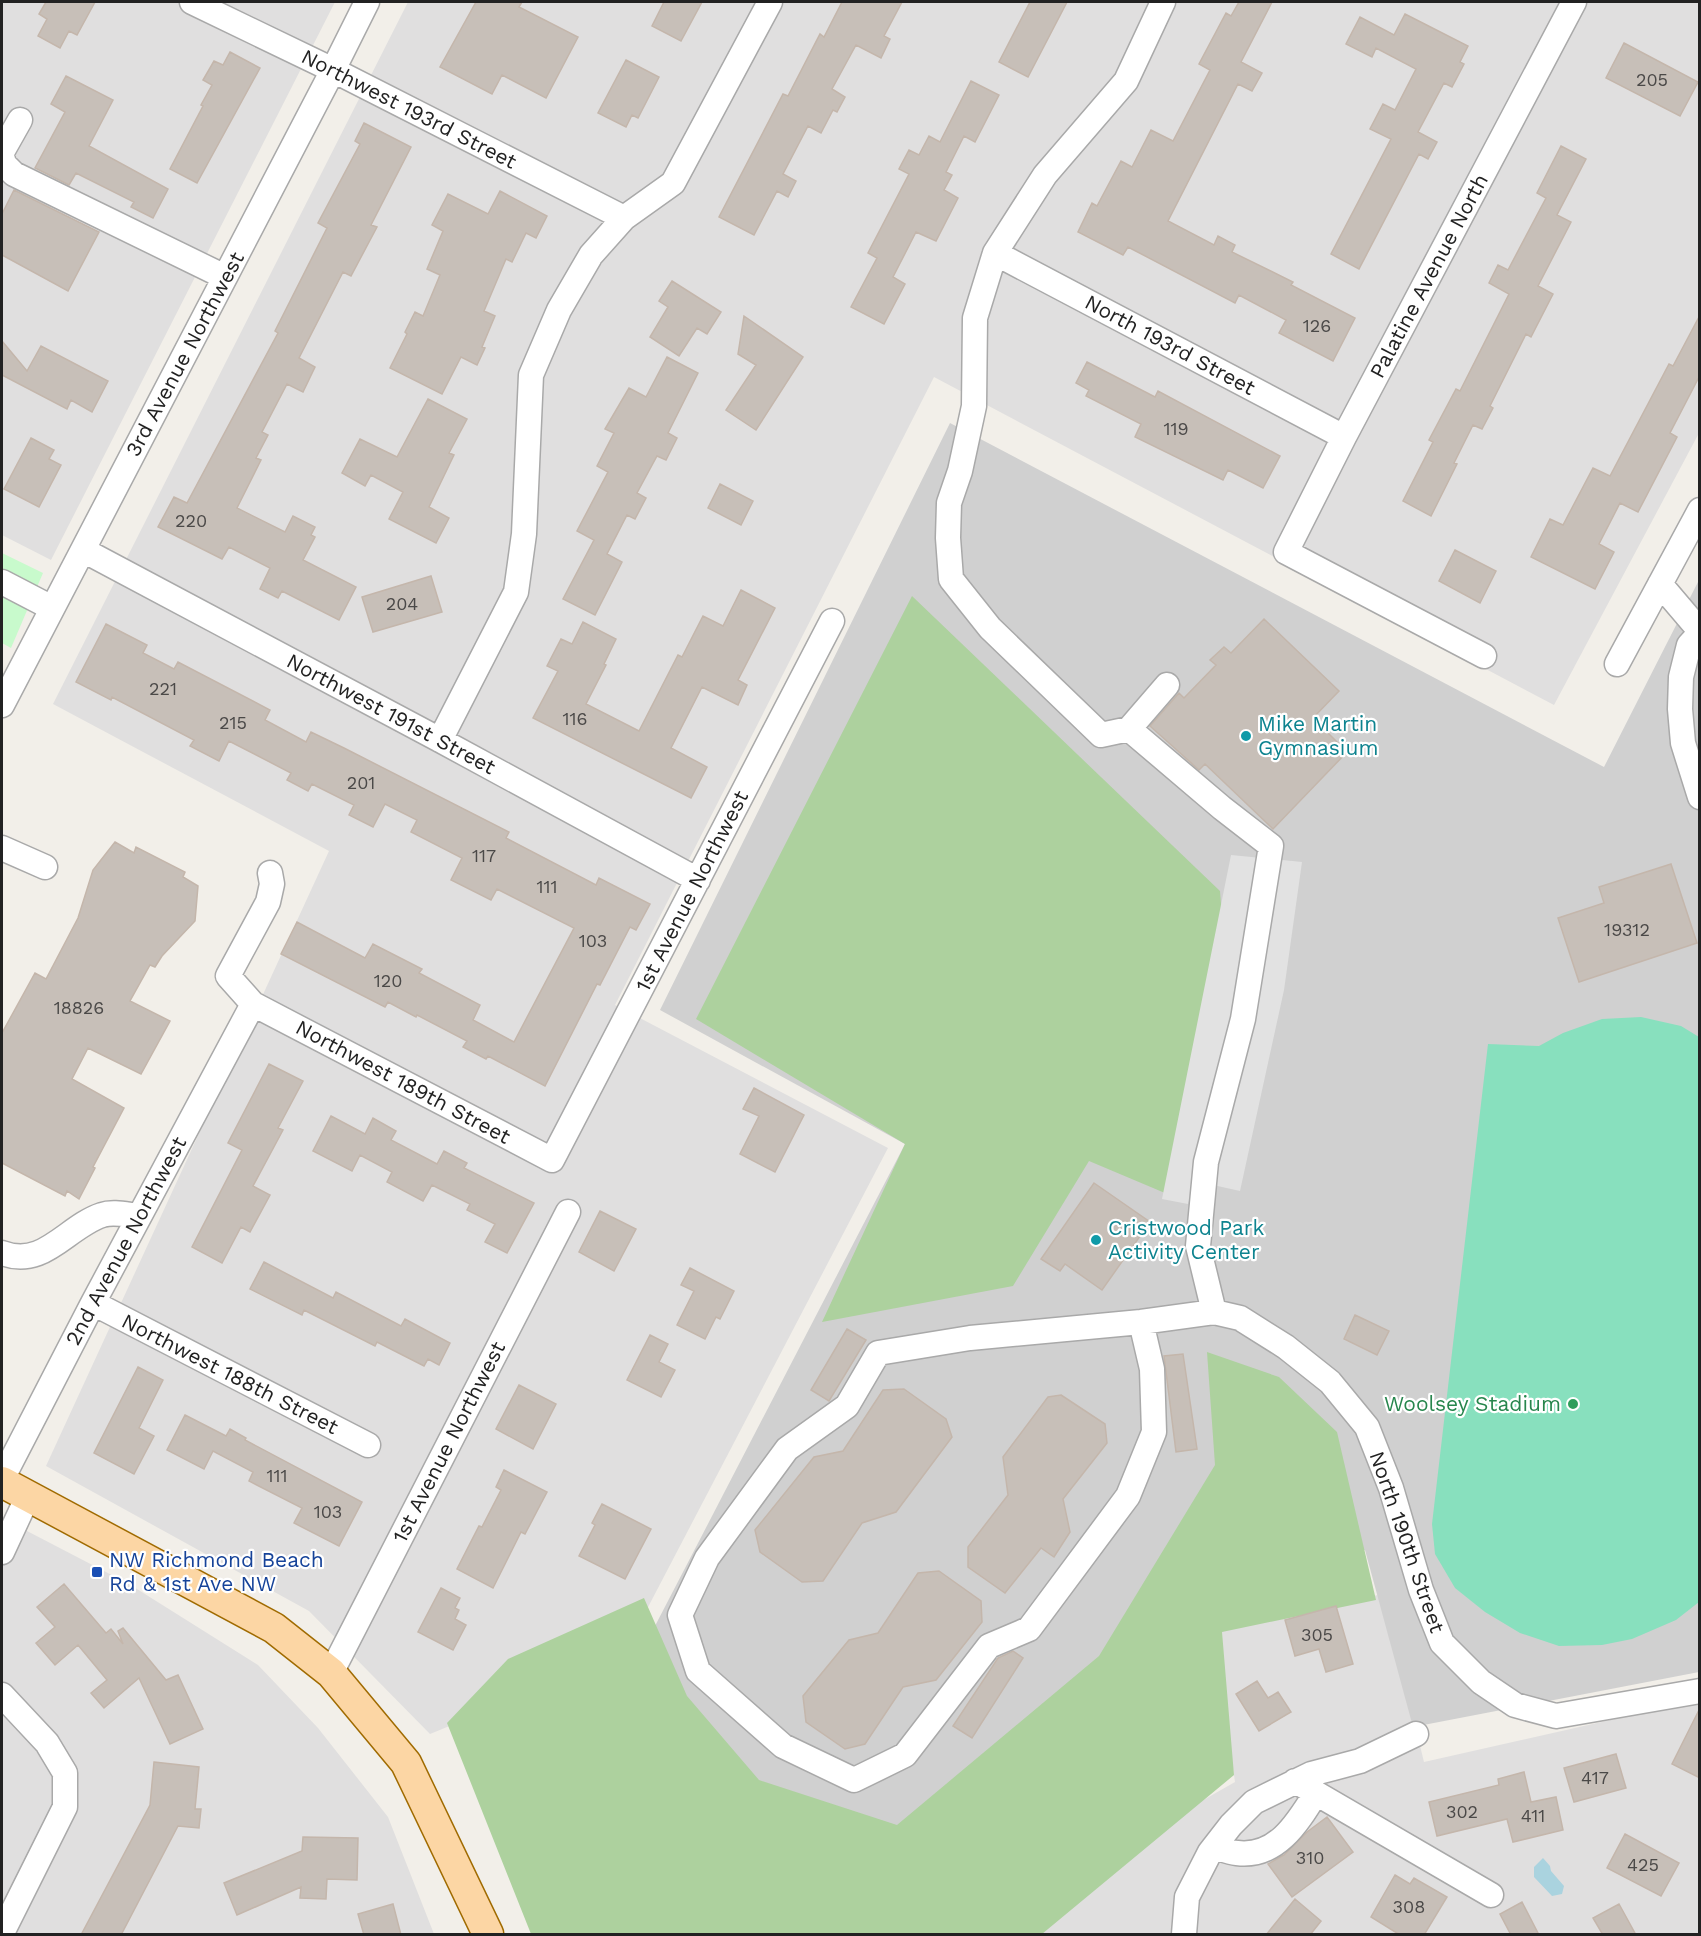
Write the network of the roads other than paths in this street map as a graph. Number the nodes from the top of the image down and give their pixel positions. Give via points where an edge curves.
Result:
1 (192, 2) edge
2 (367, 2) edge
3 (770, 2) edge
4 (1163, 2) edge
5 (1574, 2) edge
6 (333, 70) junction
7 (20, 120) dead end
8 (2, 154) edge
9 (624, 218) junction
10 (995, 253) junction
11 (225, 277) junction
12 (1344, 437) junction
13 (1700, 510) edge
14 (83, 550) junction
15 (2, 582) edge
16 (1660, 584) junction
17 (52, 608) junction
18 (832, 621) dead end
19 (1700, 632) edge
20 (1484, 656) dead end
21 (1617, 664) dead end
22 (1167, 685) dead end
23 (2, 705) edge
24 (1129, 729) junction
25 (440, 740) junction
26 (1700, 797) edge
27 (2, 848) edge
28 (45, 867) dead end
29 (270, 873) dead end
30 (698, 880) junction
31 (253, 1004) junction
32 (552, 1160) joint
33 (568, 1212) dead end
34 (139, 1216) junction
35 (2, 1253) edge
36 (93, 1303) junction
37 (1214, 1312) junction
38 (1141, 1322) junction
39 (368, 1445) dead end
40 (2, 1480) edge
41 (28, 1496) junction
42 (2, 1552) edge
43 (331, 1673) junction
44 (1700, 1691) edge
45 (2, 1695) edge
46 (1416, 1734) dead end
47 (1295, 1781) junction
48 (1316, 1793) junction
49 (1214, 1847) junction
50 (1491, 1895) dead end
51 (2, 1933) edge
52 (488, 1935) edge
53 (1184, 1935) edge

1 - 6 street, Northwest 193rd Street
2 - 6 street, 3rd Avenue Northwest
3 - 9 street via 673,183
4 - 10 street via 1126,81 1045,175
5 - 12 street, Palatine Avenue North
6 - 9 street, Northwest 193rd Street
6 - 11 street, 3rd Avenue Northwest
7 - 8 street
8 - 11 street via 3,164 14,174
9 - 25 street via 591,255 559,310 531,375 524,534 516,592
10 - 12 street, North 193rd Street
10 - 24 street via 975,318 974,406 950,503 951,579 990,628 1101,735
11 - 14 street, 3rd Avenue Northwest
12 - 20 street, Palatine Avenue North via 1287,552
13 - 16 street
14 - 17 street, 3rd Avenue Northwest
14 - 25 street, Northwest 191st Street
15 - 17 street
16 - 19 street
16 - 21 street
17 - 23 street, 3rd Avenue Northwest
18 - 30 street, 1st Avenue Northwest
19 - 26 street via 1689,645 1680,709 1683,743
22 - 24 street
24 - 37 street via 1270,846 1243,1019 1206,1162 1198,1246
25 - 30 street, Northwest 191st Street
27 - 28 street
29 - 31 street via 268,902 228,976
30 - 32 street, 1st Avenue Northwest
31 - 32 street, Northwest 189th Street
31 - 34 street, 2nd Avenue Northwest
33 - 43 street, 1st Avenue Northwest
34 - 35 street via 105,1213 37,1255
34 - 36 street, 2nd Avenue Northwest
36 - 39 street, Northwest 188th Street
36 - 40 street, 2nd Avenue Northwest
37 - 38 street, North 190th Street
37 - 44 street, North 190th Street via 1240,1318 1286,1347 1330,1382 1367,1427 1442,1643 1481,1682 1515,1705 1556,1716
38 - 38 street, North 190th Street via 1152,1369 1154,1432 1128,1496 1029,1629 989,1646 905,1755 854,1780 783,1746 698,1671 680,1615 706,1558 787,1449 847,1406 878,1353 970,1338
40 - 41 main road
41 - 42 street
41 - 43 main road via 274,1628
43 - 52 main road via 406,1763
45 - 51 street via 46,1743 65,1773 65,1807
46 - 47 street via 1360,1761
47 - 48 street
47 - 49 street via 1254,1802
48 - 49 street via 1290,1833 1263,1850 1238,1853
48 - 50 street
49 - 53 street via 1187,1897

